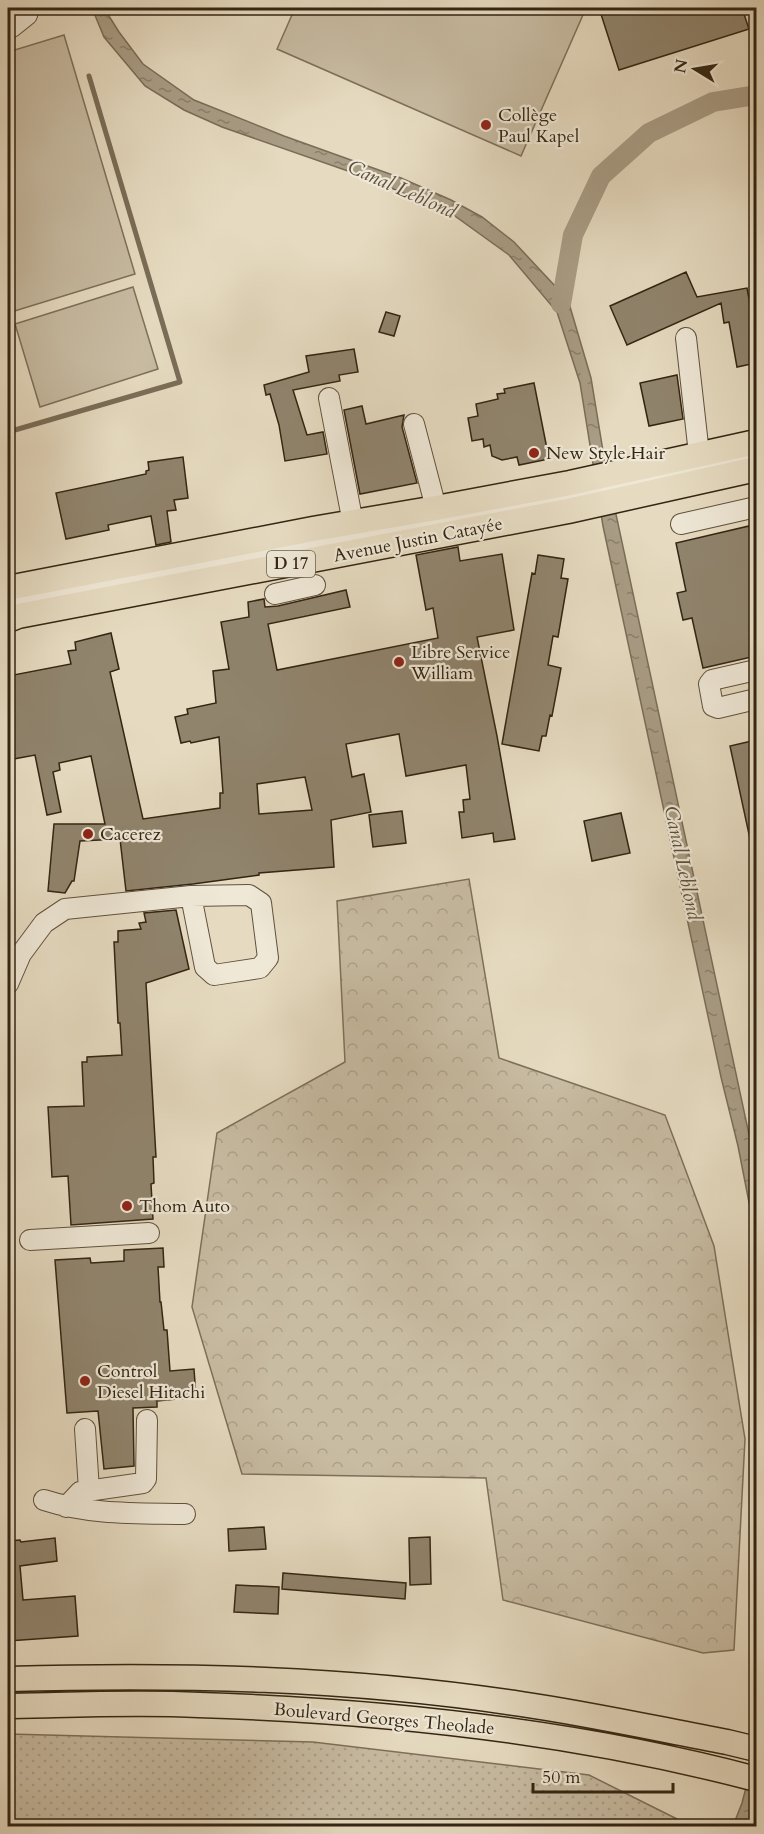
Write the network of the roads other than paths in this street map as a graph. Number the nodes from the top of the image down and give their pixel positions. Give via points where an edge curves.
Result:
1 (28, 11) edge
2 (8, 28) edge
3 (686, 338) dead end
4 (329, 398) dead end
5 (414, 424) dead end
6 (756, 442) edge
7 (699, 454) junction
8 (756, 455) edge
9 (756, 469) edge
10 (627, 485) junction
11 (572, 496) junction
12 (756, 507) edge
13 (436, 508) junction
14 (353, 523) junction
15 (681, 524) dead end
16 (315, 585) dead end
17 (8, 588) edge
18 (275, 594) dead end
19 (8, 603) edge
20 (8, 620) edge
21 (756, 670) edge
22 (756, 699) edge
23 (190, 896) junction
24 (8, 984) edge
25 (149, 1233) dead end
26 (30, 1240) dead end
27 (147, 1420) dead end
28 (85, 1429) dead end
29 (89, 1490) junction
30 (44, 1500) dead end
31 (66, 1508) junction
32 (185, 1514) dead end
33 (8, 1679) edge
34 (8, 1706) edge
35 (756, 1749) edge
36 (756, 1779) edge

1 - 2 street
3 - 7 street
4 - 14 street
5 - 13 street
6 - 7 main road, Avenue Justin Catayée / D 17
7 - 10 main road, Avenue Justin Catayée / D 17
8 - 10 street
9 - 10 main road, Avenue Justin Catayée / D 17
10 - 11 main road, Avenue Justin Catayée / D 17
11 - 13 main road, Avenue Justin Catayée / D 17
11 - 19 street
11 - 20 main road, Avenue Justin Catayée / D 17 via 328,557 102,598
12 - 15 street
13 - 14 main road, Avenue Justin Catayée / D 17
14 - 17 main road, Avenue Justin Catayée / D 17
16 - 18 street
21 - 22 street via 709,684 713,706 718,708
23 - 23 street via 249,895 261,903 268,958 260,968 214,975 205,967
23 - 24 street via 65,909 44,923 21,954
25 - 26 street
27 - 29 street via 143,1483
28 - 29 street
29 - 31 street via 80,1492
30 - 31 street
31 - 32 street
33 - 35 main road, Boulevard Georges Theolade via 180,1677 346,1684 521,1704
34 - 36 main road, Boulevard Georges Theolade via 197,1704 387,1716 595,1744

